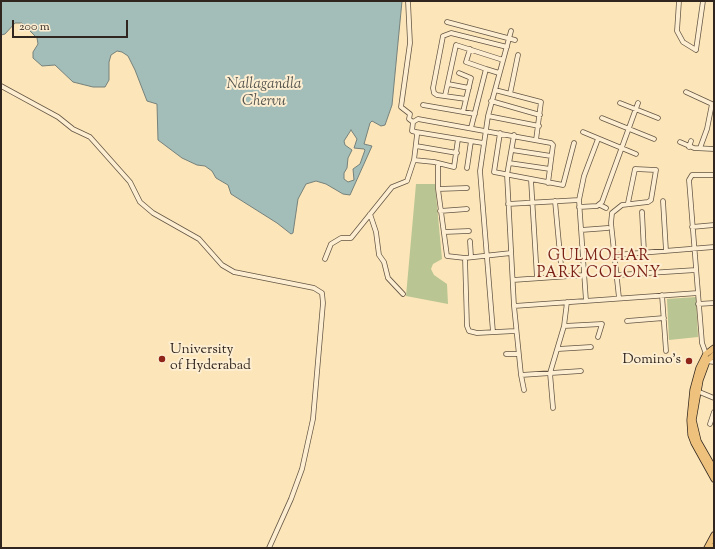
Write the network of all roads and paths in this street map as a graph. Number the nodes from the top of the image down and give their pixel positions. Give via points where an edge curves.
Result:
1 (408, 1) edge
2 (680, 1) edge
3 (703, 1) edge
4 (447, 22) dead end
5 (511, 31) dead end
6 (458, 35) junction
7 (509, 38) junction
8 (515, 40) dead end
9 (456, 45) junction
10 (507, 47) junction
11 (470, 49) junction
12 (518, 55) dead end
13 (503, 60) junction
14 (486, 69) junction
15 (459, 73) dead end
16 (500, 73) junction
17 (448, 84) junction
18 (1, 86) edge
19 (469, 88) junction
20 (495, 90) junction
21 (686, 92) dead end
22 (510, 94) junction
23 (445, 96) junction
24 (466, 99) junction
25 (492, 102) junction
26 (620, 103) dead end
27 (638, 103) dead end
28 (423, 105) dead end
29 (636, 109) junction
30 (463, 112) junction
31 (475, 114) junction
32 (540, 115) junction
33 (488, 116) junction
34 (602, 118) dead end
35 (658, 118) dead end
36 (413, 122) junction
37 (538, 126) junction
38 (471, 128) junction
39 (628, 129) junction
40 (485, 130) junction
41 (416, 132) junction
42 (583, 132) dead end
43 (500, 133) junction
44 (514, 135) junction
45 (458, 139) junction
46 (598, 139) junction
47 (654, 139) dead end
48 (536, 140) junction
49 (471, 141) junction
50 (691, 141) dead end
51 (680, 142) dead end
52 (483, 143) junction
53 (574, 143) dead end
54 (416, 146) junction
55 (690, 147) junction
56 (700, 148) junction
57 (621, 149) junction
58 (714, 149) edge
59 (512, 150) junction
60 (456, 153) junction
61 (636, 154) dead end
62 (551, 156) junction
63 (414, 160) junction
64 (509, 163) junction
65 (438, 164) junction
66 (454, 167) junction
67 (460, 167) dead end
68 (467, 168) dead end
69 (550, 169) junction
70 (507, 175) junction
71 (714, 175) edge
72 (531, 180) junction
73 (548, 183) junction
74 (467, 188) dead end
75 (438, 189) junction
76 (579, 200) junction
77 (555, 201) junction
78 (663, 201) dead end
79 (532, 203) junction
80 (628, 203) junction
81 (508, 204) junction
82 (600, 205) junction
83 (579, 207) junction
84 (606, 208) dead end
85 (467, 209) dead end
86 (440, 211) junction
87 (642, 212) dead end
88 (370, 214) junction
89 (714, 225) edge
90 (692, 227) junction
91 (608, 228) dead end
92 (469, 230) dead end
93 (581, 230) junction
94 (444, 232) junction
95 (470, 241) dead end
96 (714, 247) edge
97 (694, 248) junction
98 (666, 250) junction
99 (644, 252) junction
100 (511, 253) junction
101 (615, 255) junction
102 (487, 256) junction
103 (471, 257) junction
104 (465, 258) junction
105 (325, 260) dead end
106 (696, 270) junction
107 (585, 275) junction
108 (617, 275) junction
109 (562, 276) junction
110 (537, 278) junction
111 (513, 280) junction
112 (698, 293) junction
113 (403, 294) dead end
114 (662, 295) junction
115 (618, 298) junction
116 (586, 301) junction
117 (567, 302) junction
118 (714, 303) edge
119 (698, 304) junction
120 (514, 306) junction
121 (664, 318) junction
122 (627, 320) dead end
123 (564, 326) junction
124 (515, 331) junction
125 (493, 332) junction
126 (598, 337) dead end
127 (591, 347) dead end
128 (714, 348) edge
129 (558, 349) junction
130 (666, 351) dead end
131 (506, 354) dead end
132 (518, 354) junction
133 (706, 354) junction
134 (714, 355) edge
135 (704, 362) junction
136 (714, 362) edge
137 (581, 371) dead end
138 (550, 373) junction
139 (521, 375) junction
140 (524, 390) dead end
141 (697, 391) junction
142 (714, 398) edge
143 (553, 408) dead end
144 (714, 412) edge
145 (710, 424) dead end
146 (712, 461) edge
147 (714, 469) edge
148 (714, 479) edge
149 (713, 538) edge
150 (269, 548) edge
151 (707, 548) edge

1 - 36 street via 410,43 400,107 410,114 409,119
2 - 3 street via 677,31 683,42 696,50
4 - 7 street
5 - 7 street
6 - 9 street
6 - 10 street
6 - 23 street via 448,33 442,38 433,90 435,94
7 - 8 street
7 - 10 street
9 - 11 street
9 - 17 street
10 - 13 street
11 - 13 street
11 - 14 street via 466,62
12 - 22 street
13 - 16 street
14 - 16 street
14 - 31 street
15 - 19 street via 471,78
16 - 20 street
17 - 19 street
17 - 23 street
18 - 150 street via 90,138 130,182 140,202 153,213 199,240 222,265 234,272 314,288 322,293 313,419 302,468
19 - 24 street
20 - 22 street
20 - 25 street
21 - 56 street via 712,103
22 - 32 street via 540,101
23 - 24 street
24 - 30 street
25 - 32 street
25 - 33 street
26 - 29 street
27 - 29 street
28 - 30 street
29 - 35 street
29 - 39 street
30 - 31 street
31 - 38 street
32 - 37 street
33 - 37 street
33 - 40 street
34 - 39 street
36 - 38 street via 418,119
36 - 41 street via 412,131
37 - 48 street
38 - 40 street
39 - 47 street
39 - 57 street
40 - 43 street
40 - 52 street
41 - 45 street
41 - 54 street
42 - 46 street
43 - 44 street
43 - 70 street via 494,170 495,173
44 - 48 street
44 - 59 street
45 - 49 street
45 - 60 street
46 - 57 street
46 - 76 street via 584,176
48 - 62 street via 551,143
49 - 52 street
49 - 68 street
50 - 55 street
51 - 55 street
52 - 102 street via 480,171
53 - 73 street via 563,185
54 - 60 street
54 - 63 street
55 - 56 street
56 - 58 street
57 - 61 street
57 - 82 street
59 - 62 street
59 - 64 street
60 - 66 street
62 - 69 street
63 - 65 street
63 - 88 street via 407,181 392,187
64 - 69 street
64 - 70 street
65 - 66 street
65 - 75 street
66 - 67 street
69 - 73 street
70 - 72 street
70 - 81 street
71 - 90 street via 693,175 689,178
72 - 73 street
72 - 79 street
74 - 75 street
75 - 86 street
76 - 77 street
76 - 83 street
77 - 79 street
77 - 109 street
78 - 98 street
79 - 81 street
79 - 110 street
80 - 80 street via 635,169 656,170 651,200
80 - 101 street via 616,208 612,213
81 - 100 street
82 - 83 street
82 - 84 street
83 - 93 street
85 - 86 street
86 - 94 street
87 - 99 street
88 - 105 street via 351,238 341,238 331,244
88 - 113 street via 376,232 379,255 384,262 388,278
89 - 90 street
90 - 97 street
91 - 93 street
92 - 94 street
93 - 107 street
94 - 104 street via 447,256
95 - 103 street
96 - 97 street
97 - 98 street
97 - 106 street
98 - 99 street
99 - 101 street
100 - 102 street
100 - 111 street
101 - 108 street
102 - 103 street
102 - 125 street
103 - 104 street
104 - 125 street via 468,330 474,333
106 - 108 street
106 - 112 street
107 - 109 street
107 - 116 street
108 - 115 street
109 - 110 street
110 - 111 street
111 - 120 street
112 - 114 street
112 - 119 street
114 - 115 street
114 - 121 street
115 - 116 street
116 - 117 street
117 - 120 street
117 - 123 street
118 - 119 street
119 - 133 street via 702,343
120 - 124 street
121 - 122 street
121 - 130 street
123 - 126 street via 602,324
123 - 129 street
124 - 125 street
124 - 132 street
127 - 129 street
128 - 133 main road
129 - 138 street
131 - 132 street
132 - 139 street
133 - 135 main road
134 - 135 main road
135 - 136 street
135 - 141 main road
135 - 148 main road via 693,390 690,427 694,443
137 - 138 street
138 - 139 street
138 - 143 street
139 - 140 street
141 - 142 street
141 - 146 main road via 694,427 698,441
144 - 145 street
146 - 147 main road
149 - 151 main road

